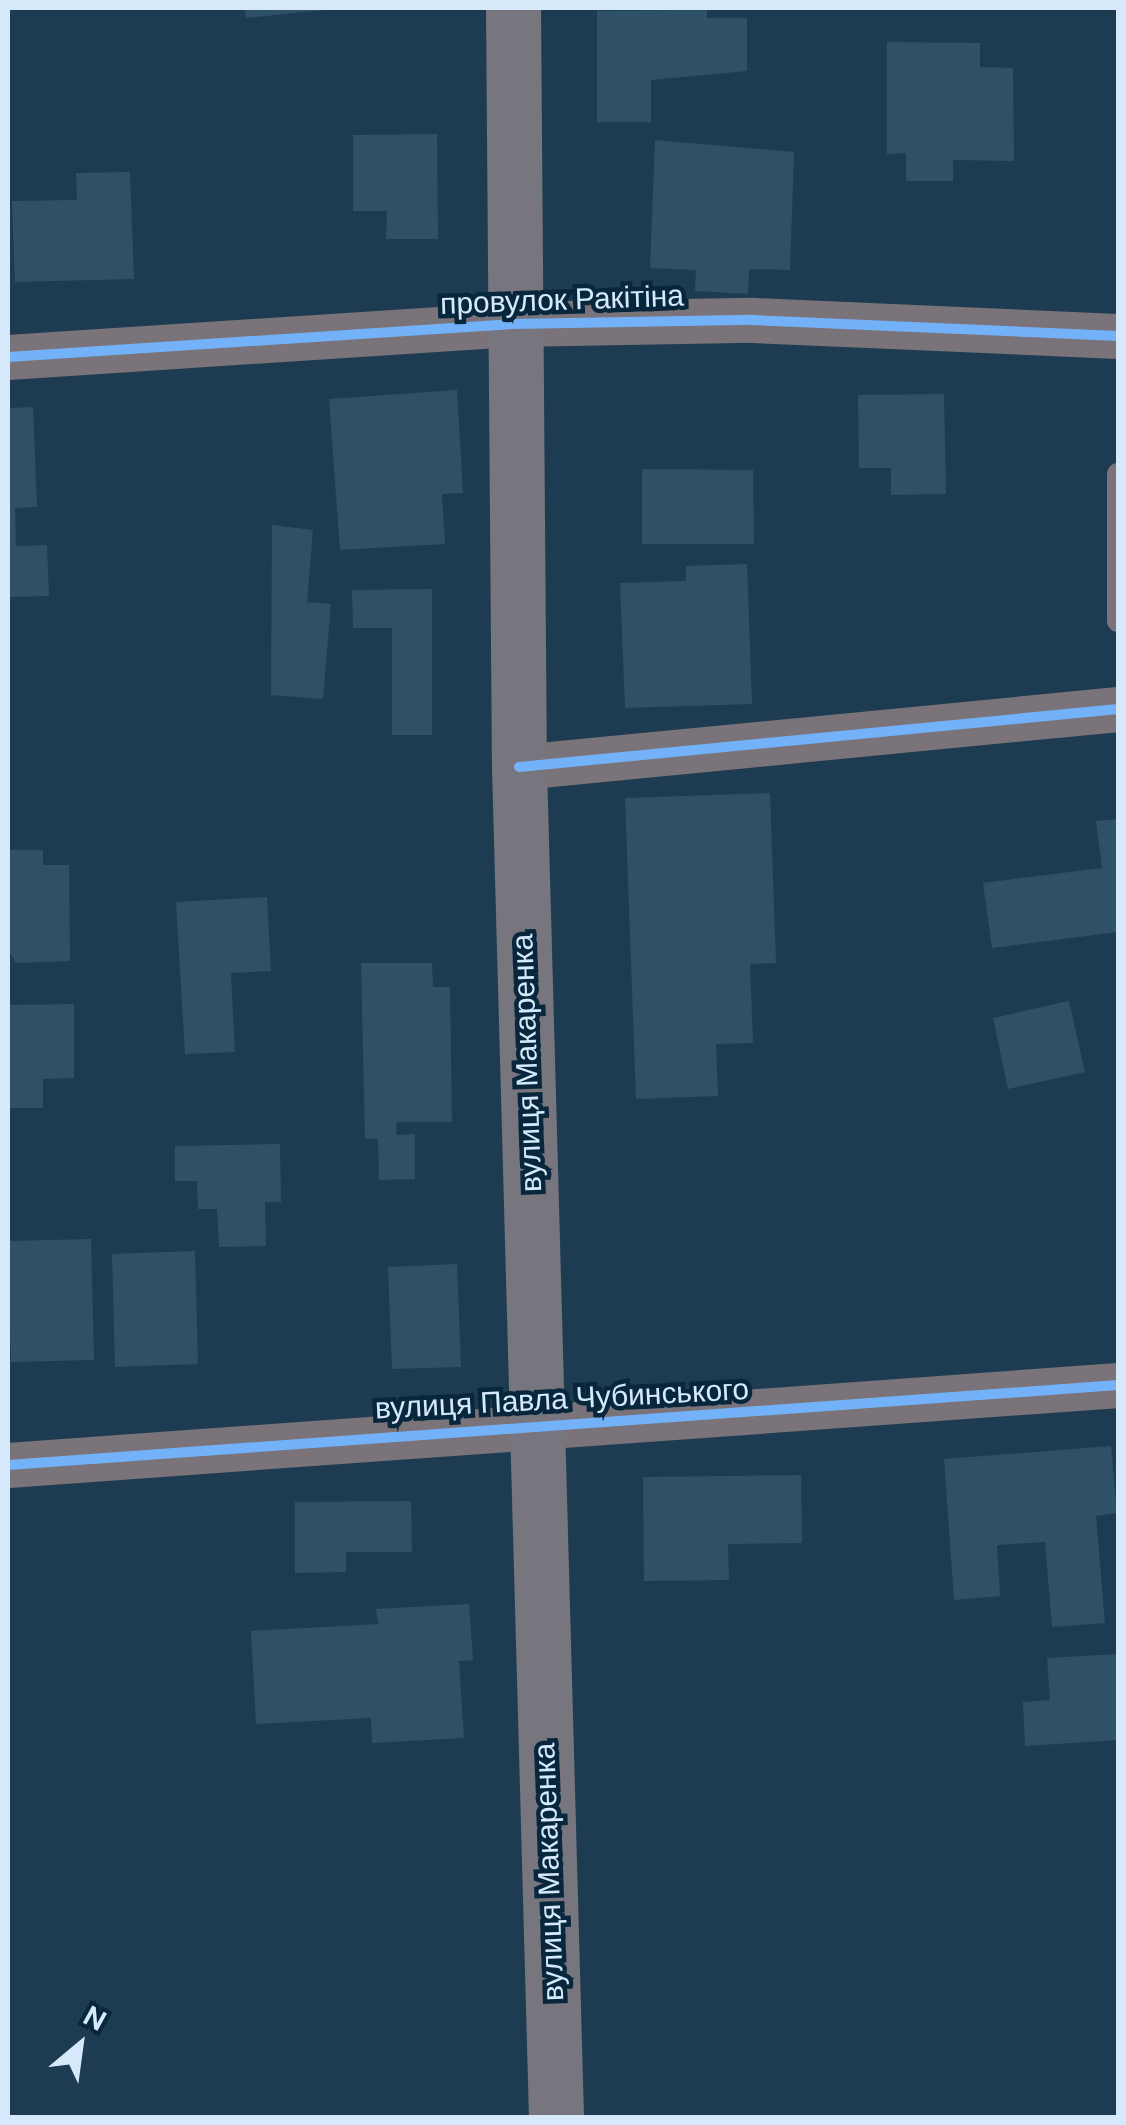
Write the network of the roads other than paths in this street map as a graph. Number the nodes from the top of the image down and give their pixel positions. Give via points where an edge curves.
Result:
1 (513, 8) edge
2 (513, 324) junction
3 (1118, 336) edge
4 (8, 357) edge
5 (1118, 474) edge
6 (1118, 621) edge
7 (1118, 709) edge
8 (520, 767) junction
9 (1118, 1385) edge
10 (537, 1424) junction
11 (8, 1465) edge
12 (556, 2118) edge

1 - 2 main road, вулиця Макаренка
2 - 3 street, провулок Ракітіна via 753,320
2 - 4 street, провулок Ракітіна
2 - 8 main road, вулиця Макаренка
5 - 6 lane
7 - 8 street
8 - 10 main road, вулиця Макаренка
9 - 10 street, вулиця Павла Чубинського via 874,1409
10 - 11 street, вулиця Павла Чубинського
10 - 12 main road, вулиця Макаренка

